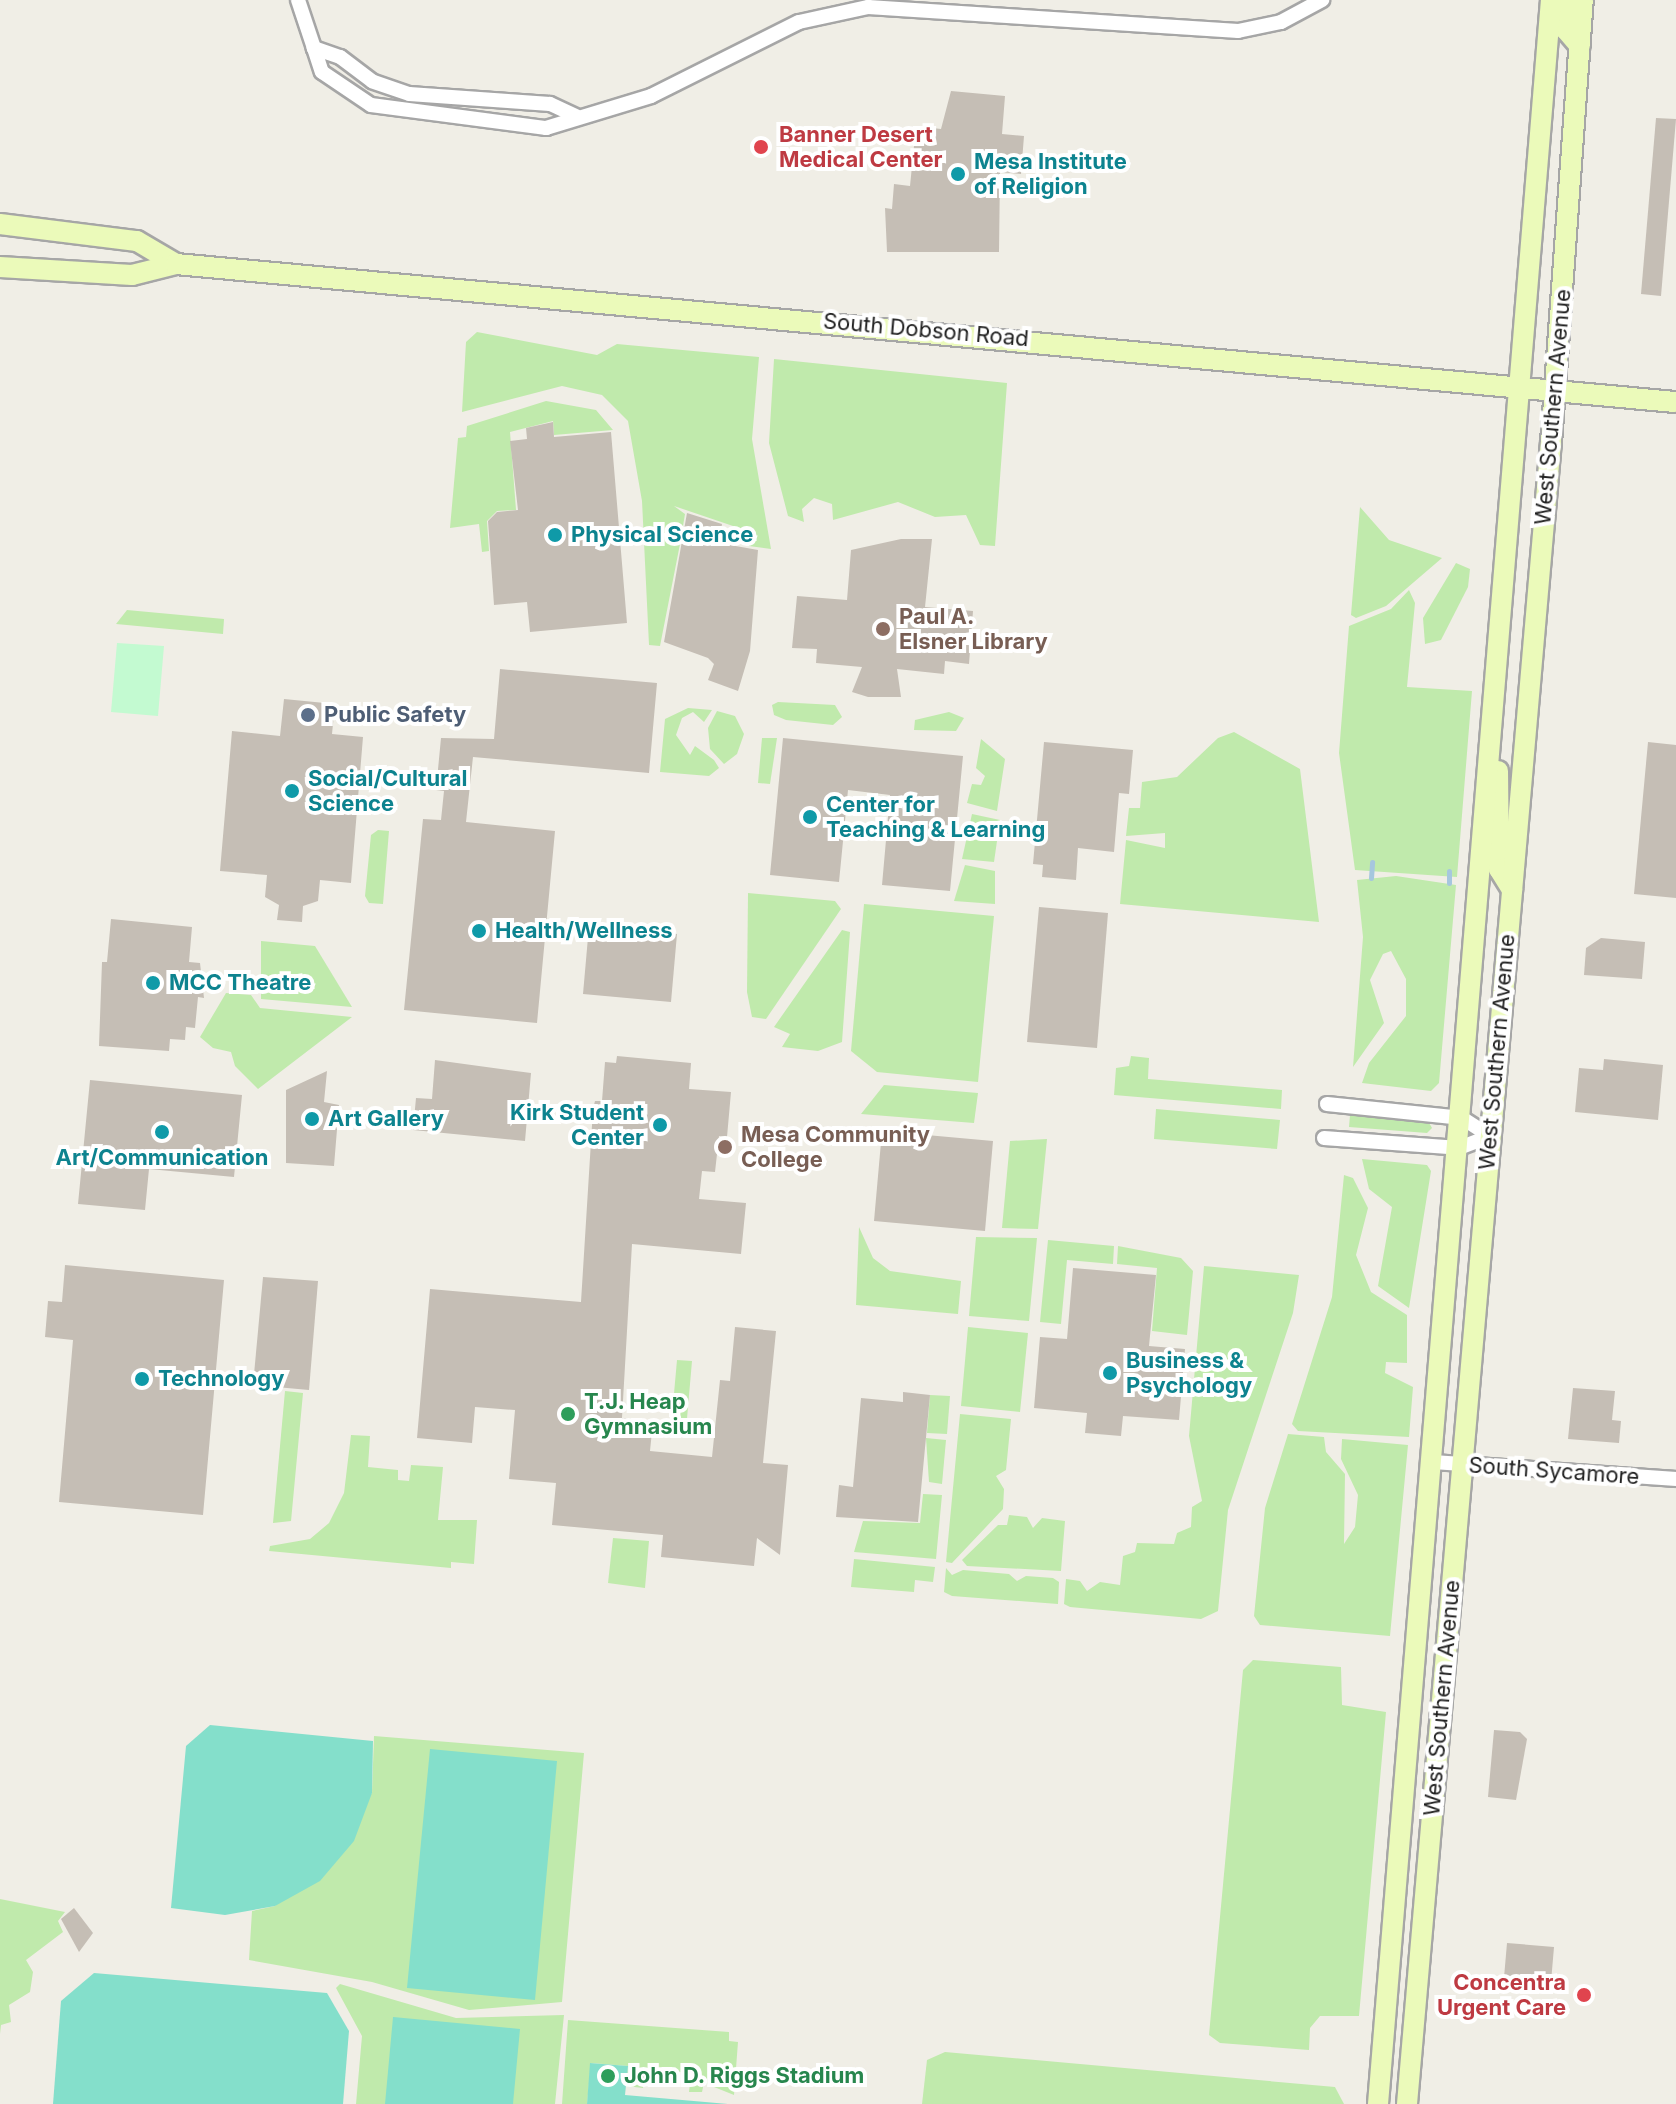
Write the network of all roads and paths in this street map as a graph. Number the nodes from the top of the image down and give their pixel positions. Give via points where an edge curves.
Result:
1 (298, 0) edge
2 (1322, 0) edge
3 (1551, 0) edge
4 (1567, 0) edge
5 (1583, 0) edge
6 (894, 3) edge
7 (1580, 46) junction
8 (314, 48) junction
9 (576, 116) junction
10 (0, 224) edge
11 (176, 264) junction
12 (0, 267) edge
13 (1520, 387) junction
14 (1555, 390) junction
15 (1676, 402) edge
16 (1492, 736) junction
17 (1512, 890) junction
18 (1327, 1104) dead end
19 (1462, 1118) junction
20 (1490, 1136) junction
21 (1324, 1138) dead end
22 (1459, 1148) junction
23 (1433, 1462) junction
24 (1461, 1464) junction
25 (1676, 1479) edge
26 (1378, 2104) edge
27 (1407, 2104) edge

1 - 8 street
2 - 6 street via 1281,22 1238,31
3 - 13 main road, West Southern Avenue
4 - 7 main road via 1566,30
5 - 7 main road, West Southern Avenue
6 - 9 street via 799,22 651,96
7 - 14 main road, West Southern Avenue
8 - 9 street via 340,57 372,81 409,94 550,104
8 - 9 street via 322,72 344,91 402,114 546,128
10 - 11 main road, South Dobson Road via 137,241
11 - 12 main road, South Dobson Road via 132,275
11 - 13 main road, South Dobson Road
13 - 14 main road, South Dobson Road
13 - 16 main road, West Southern Avenue
14 - 15 main road, South Dobson Road
14 - 17 main road, West Southern Avenue
16 - 17 main road via 1502,796 1499,869
16 - 19 main road, West Southern Avenue
17 - 20 main road, West Southern Avenue
18 - 19 street
19 - 20 street
19 - 22 main road, West Southern Avenue
20 - 22 street
20 - 24 main road, West Southern Avenue
21 - 22 street
22 - 23 main road, West Southern Avenue
23 - 24 street, South Sycamore
23 - 26 main road, West Southern Avenue
24 - 25 street, South Sycamore
24 - 27 main road, West Southern Avenue

